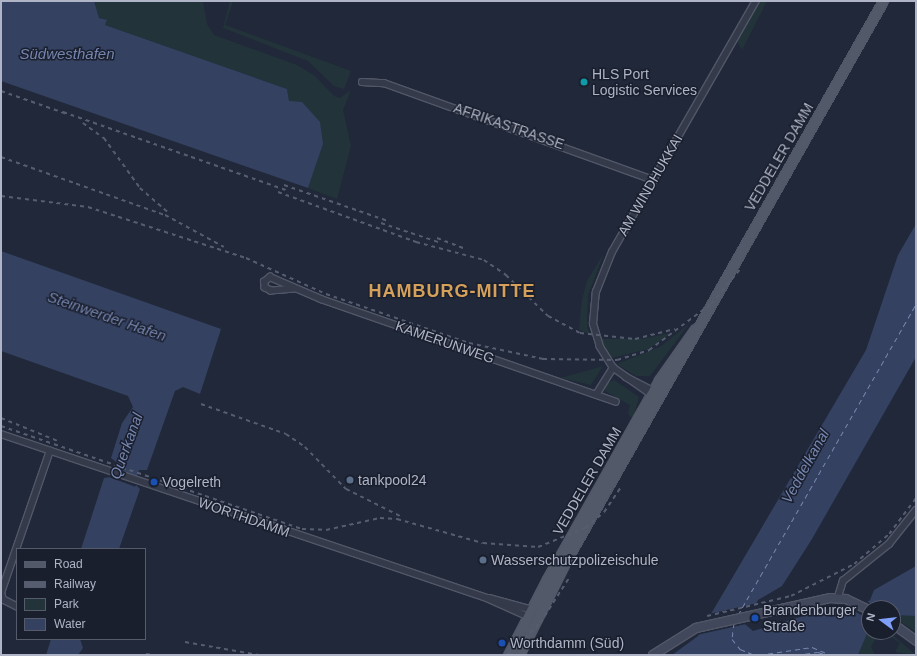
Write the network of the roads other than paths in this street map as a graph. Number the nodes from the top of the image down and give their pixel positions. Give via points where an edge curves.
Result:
1 (756, 1) edge
2 (884, 1) edge
3 (362, 82) dead end
4 (654, 180) junction
5 (295, 289) junction
6 (613, 368) junction
7 (596, 395) junction
8 (655, 395) junction
9 (616, 402) dead end
10 (1, 434) edge
11 (50, 450) junction
12 (916, 510) edge
13 (18, 548) edge
14 (16, 555) edge
15 (838, 597) junction
16 (2, 598) edge
17 (16, 606) edge
18 (861, 606) edge
19 (533, 614) junction
20 (521, 626) junction
21 (901, 630) edge
22 (916, 641) edge
23 (502, 655) edge
24 (508, 655) edge
25 (519, 655) edge
26 (653, 655) edge

1 - 4 street, AM WINDHUKKAI
2 - 8 main road, VEDDELER DAMM via 698,326 685,339
3 - 4 street, AFRIKASTRASSE via 384,83
4 - 6 street, AM WINDHUKKAI via 607,262 596,292 595,333
5 - 5 street, KAMERUNWEG via 270,277 264,284 271,291
5 - 7 street, KAMERUNWEG
6 - 7 street via 603,379
6 - 8 street, AM WINDHUKKAI
7 - 9 street, KAMERUNWEG
8 - 19 main road, VEDDELER DAMM
10 - 11 street, WORTHDAMM
11 - 13 street
11 - 19 street, WORTHDAMM
12 - 15 street via 889,544 843,581
14 - 16 street
15 - 18 street
15 - 26 street via 702,626 677,636
16 - 17 street
19 - 20 main road, VEDDELER DAMM
19 - 25 main road, VEDDELER DAMM
20 - 23 main road
20 - 24 main road, VEDDELER DAMM
21 - 22 street

